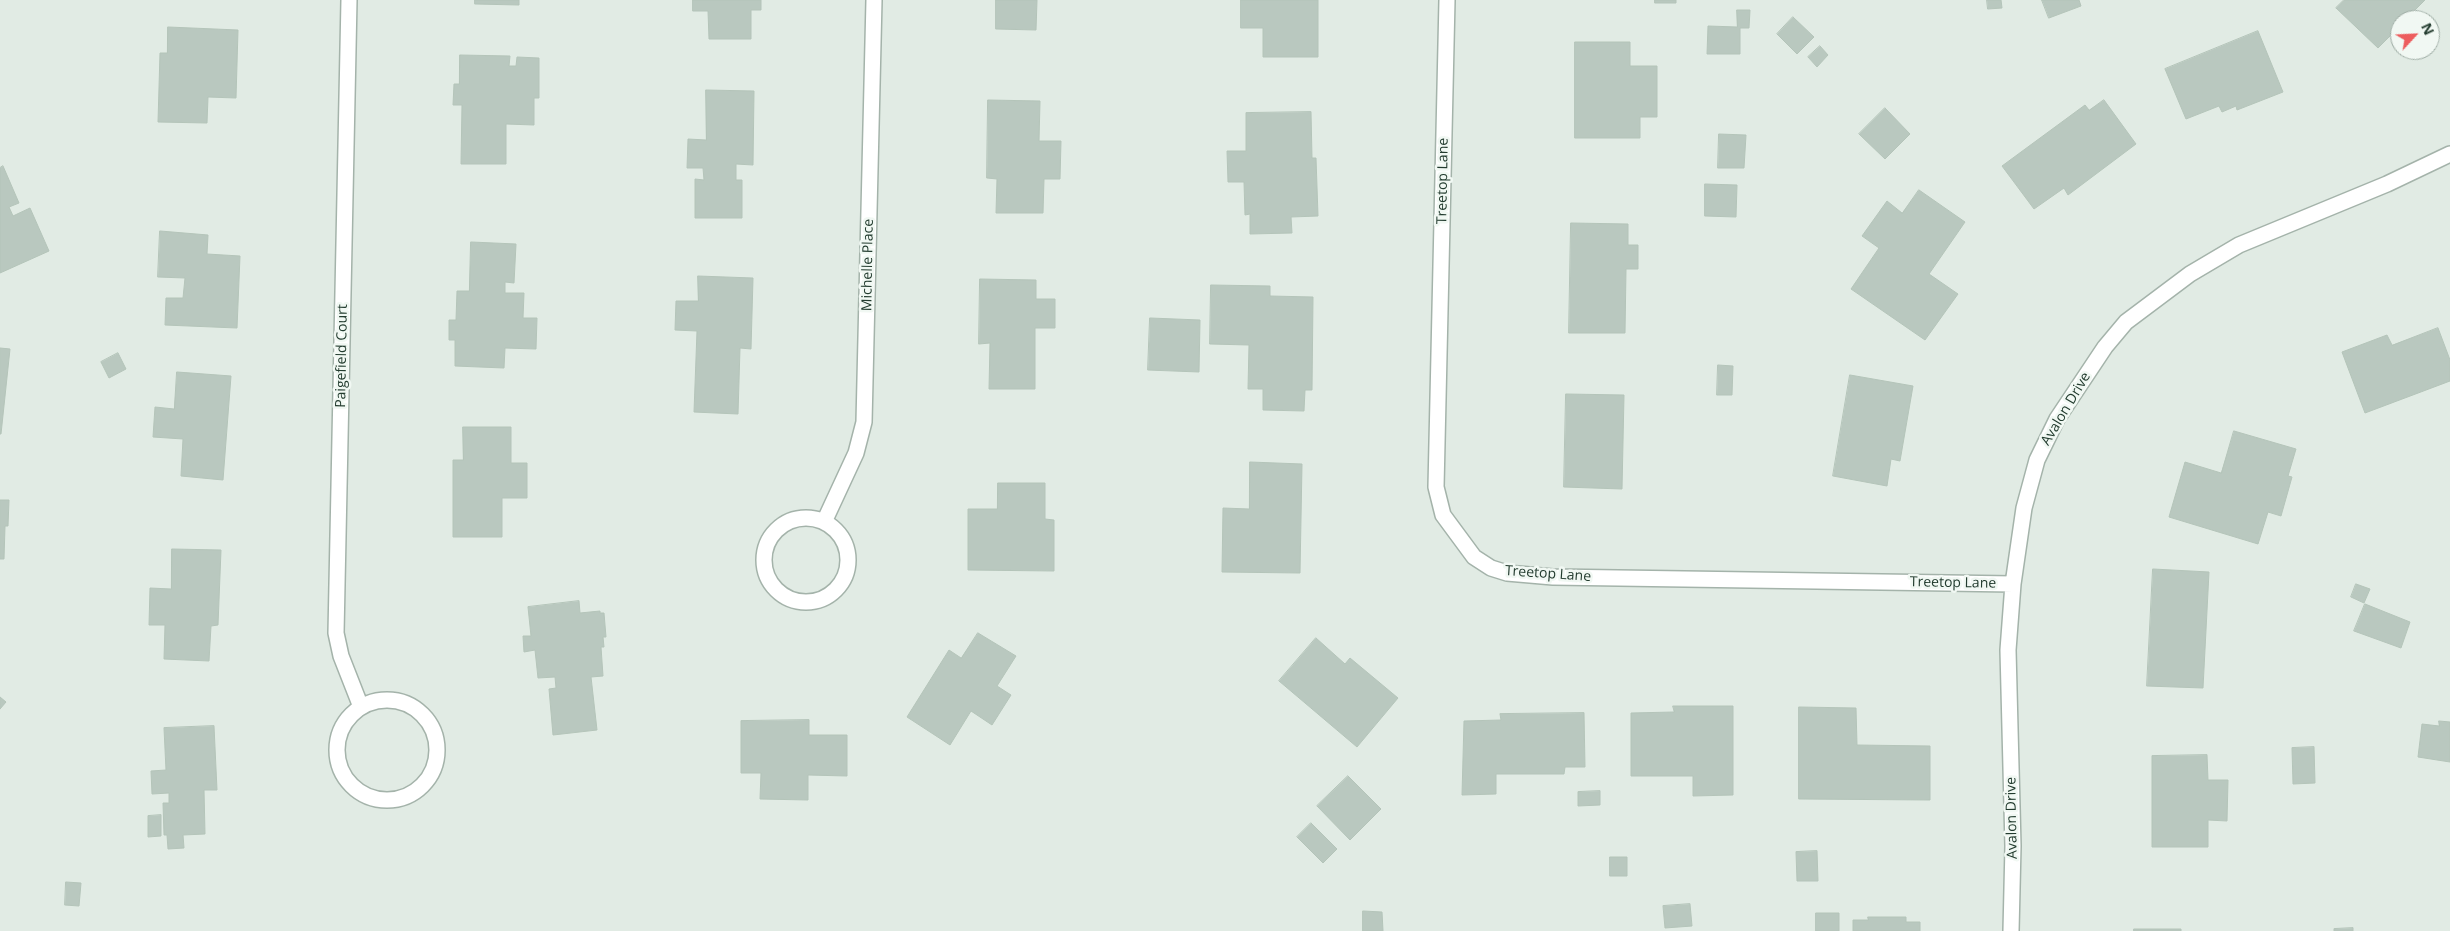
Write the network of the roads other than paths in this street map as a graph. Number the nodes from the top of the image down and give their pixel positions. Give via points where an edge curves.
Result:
1 (349, 0) edge
2 (874, 0) edge
3 (1447, 0) edge
4 (2450, 154) edge
5 (824, 522) junction
6 (2014, 584) junction
7 (360, 707) junction
8 (2012, 931) edge

1 - 7 street, Paigefield Court via 336,633
2 - 5 street, Michelle Place via 864,422 856,453
3 - 6 street, Treetop Lane via 1436,487 1443,515 1474,557 1507,573 1553,577
4 - 6 street, Avalon Drive via 2240,245 2190,274 2126,322 2105,347 2057,419 2037,460 2022,516
5 - 5 street via 810,517 795,519 781,525 771,535 763,563 775,590 787,598 802,602 830,595 847,571 846,550 835,530
6 - 8 street, Avalon Drive via 2008,650
7 - 7 street via 347,718 339,734 336,751 340,769 349,784 362,795 379,800 396,800 413,794 426,782 434,767 437,749 425,717 411,706 394,700

